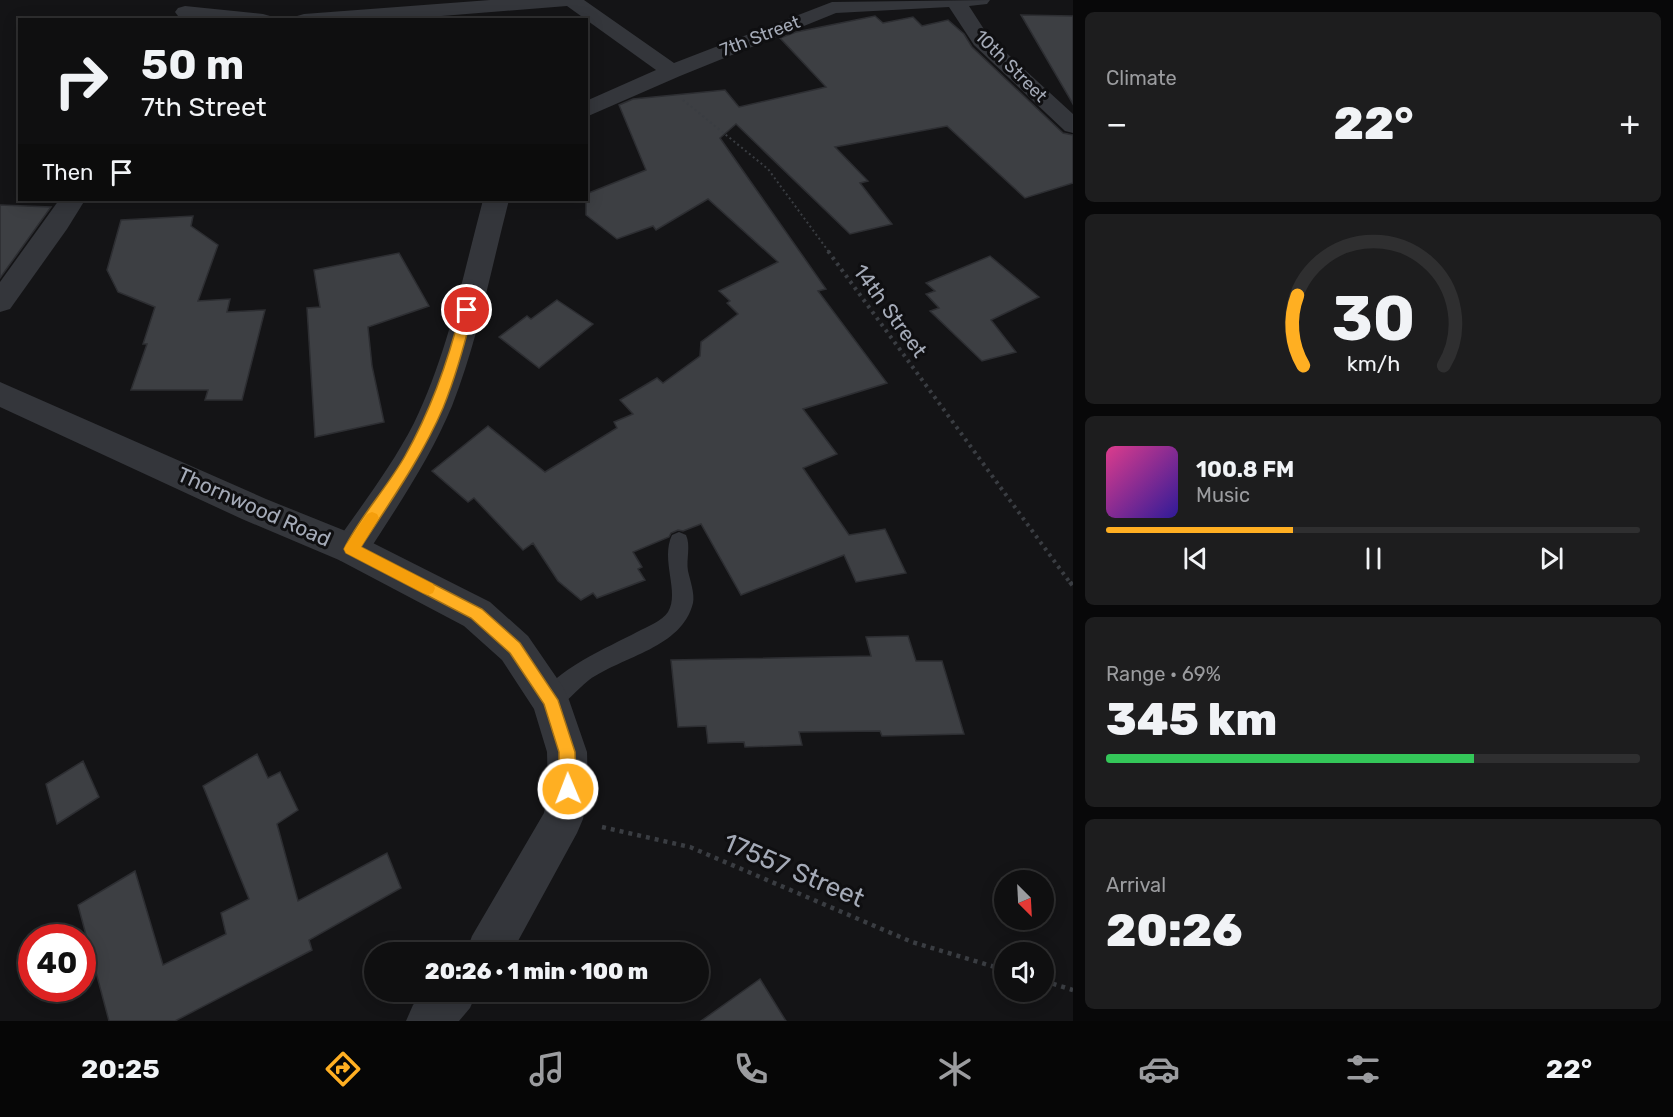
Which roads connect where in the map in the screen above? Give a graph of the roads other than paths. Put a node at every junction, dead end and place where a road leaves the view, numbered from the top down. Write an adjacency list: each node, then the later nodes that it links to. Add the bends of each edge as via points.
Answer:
1 (571, 0): 6 (street); 7 (street)
2 (980, 0): 3 (street, 7th Street)
3 (955, 1): 7 (street, 7th Street, via 832,8); 9 (street, 10th Street, via 981,41)
4 (186, 10): 5 (street)
5 (248, 18)
6 (331, 18)
7 (664, 75): 8 (street, 7th Street)
8 (588, 109)
9 (1073, 126)
10 (71, 201): 12 (street)
11 (496, 201): 15 (street, via 456,354 436,408 409,461)
12 (0, 302)
13 (0, 394): 15 (street, Thornwood Road)
14 (679, 541): 16 (lane, via 677,564 683,601 674,621 582,672)
15 (351, 549): 16 (street, Thornwood Road, via 477,614 515,648)
16 (550, 700): 17 (street, Thornwood Road, via 567,752 568,789 563,819)
17 (494, 942)
18 (445, 1002): 19 (street)
19 (429, 1021)

